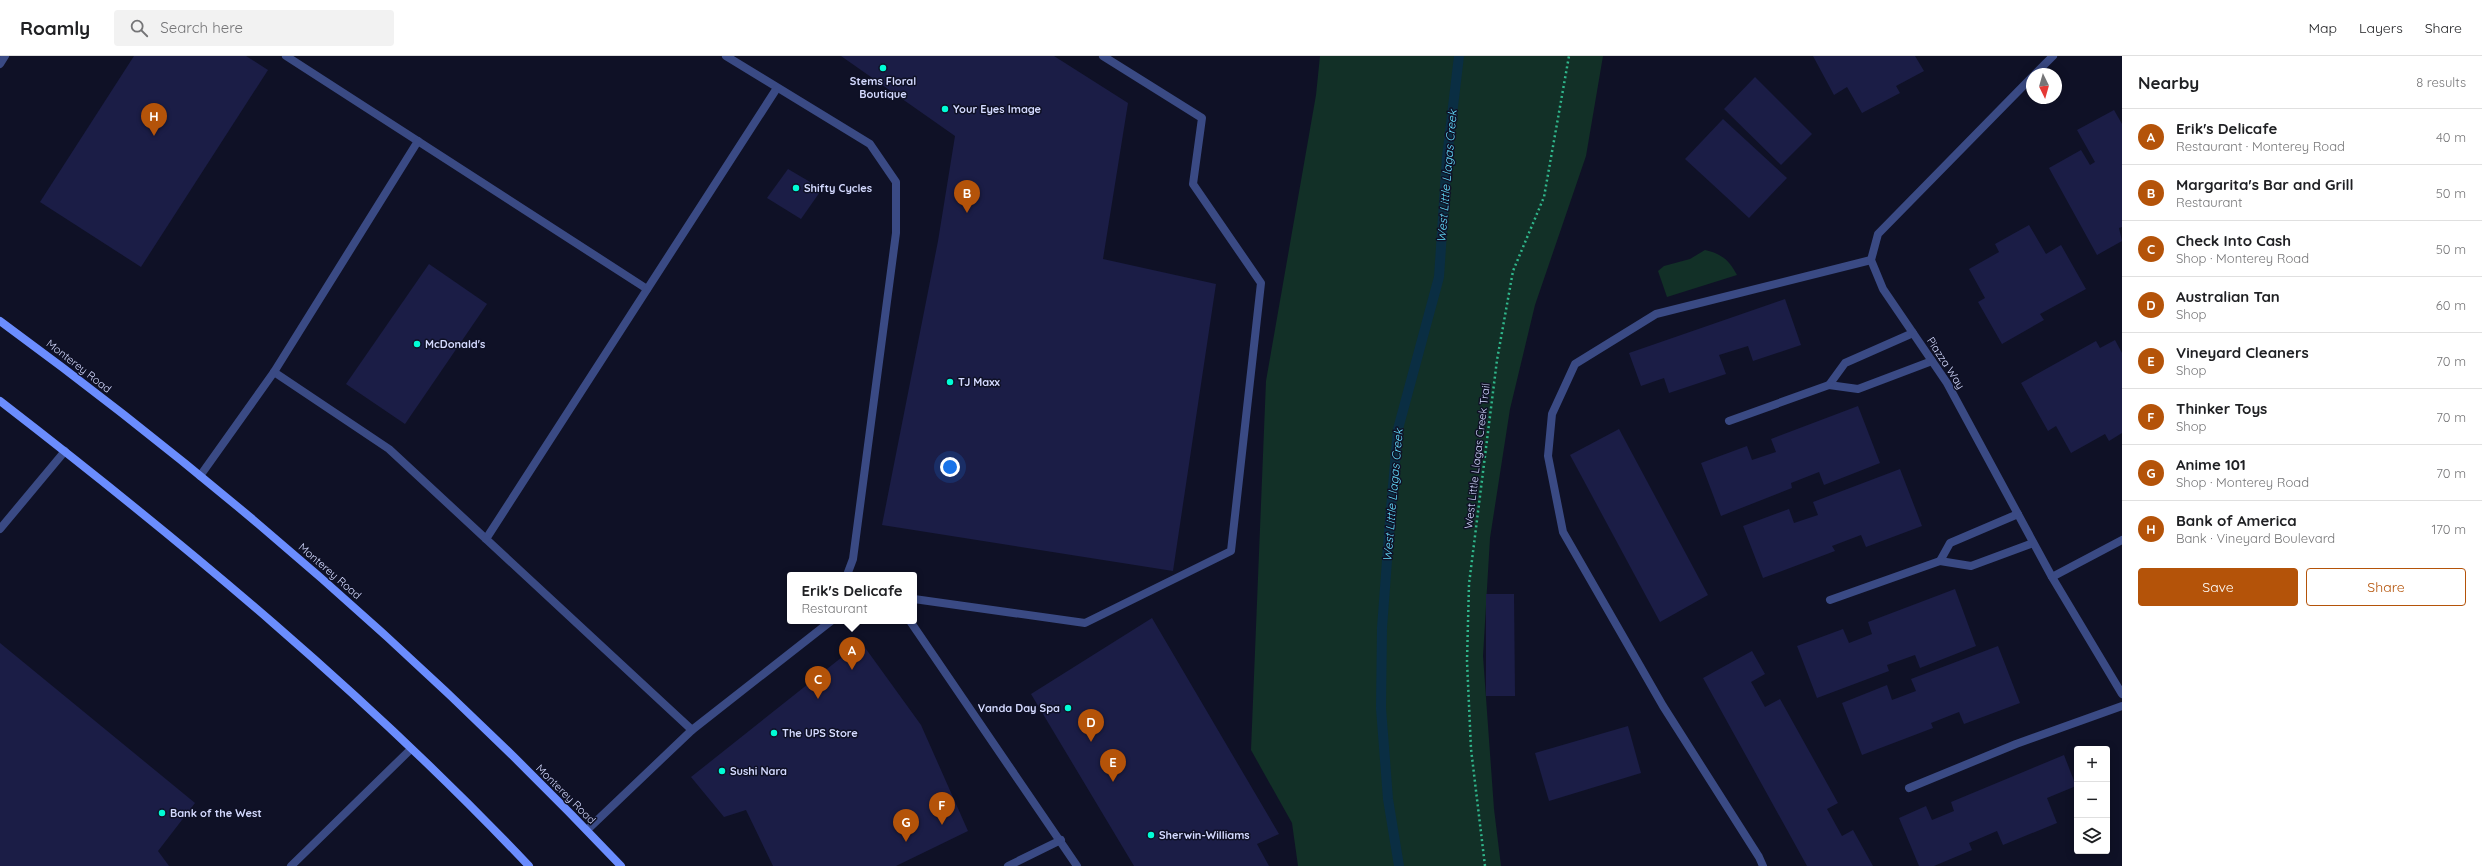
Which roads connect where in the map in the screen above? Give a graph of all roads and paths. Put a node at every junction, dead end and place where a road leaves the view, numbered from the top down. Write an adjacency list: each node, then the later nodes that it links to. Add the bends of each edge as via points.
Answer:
1 (5, 56): 7 (street)
2 (286, 56): 11 (street)
3 (726, 56): 10 (street)
4 (1104, 56): 31 (street, via 1202,118 1193,184 1261,283 1231,551 1085,623)
5 (1569, 56): 47 (path, West Little Llagas Creek Trail, via 1544,197 1525,239 1510,285 1496,368 1469,584 1467,662 1471,749)
6 (2053, 56): 8 (street)
7 (0, 64)
8 (2041, 68)
9 (2026, 83): 12 (street, via 1878,234)
10 (778, 88): 13 (street); 29 (street, via 870,144 896,182 896,233 891,274 853,559)
11 (418, 142): 13 (street); 17 (street)
12 (1871, 260): 15 (street, Piazza Way, via 1883,288); 48 (street, via 1656,314 1576,364 1552,414 1548,456 1563,532 1663,706)
13 (647, 289): 25 (street)
14 (0, 321): 22 (main road, Monterey Road)
15 (1913, 333): 16 (street, Piazza Way); 18 (street, via 1845,363)
16 (1932, 361): 18 (street, via 1858,389); 23 (street, Piazza Way, via 1947,383)
17 (274, 372): 22 (street); 25 (street, via 390,449)
18 (1829, 385): 20 (street)
19 (0, 401): 21 (main road)
20 (1729, 421)
21 (65, 451): 24 (street); 38 (main road, via 231,588)
22 (200, 476): 40 (main road, Monterey Road, via 369,619 456,700)
23 (2018, 514): 27 (street, Piazza Way); 28 (street, via 1950,544)
24 (0, 529)
25 (486, 539): 37 (street)
26 (2122, 540): 30 (street)
27 (2033, 543): 28 (street, via 1971,566); 30 (street, Piazza Way)
28 (1940, 561): 32 (street)
29 (848, 572)
30 (2052, 577): 35 (street, Piazza Way)
31 (917, 599)
32 (1830, 600)
33 (827, 624): 37 (street)
34 (912, 624): 41 (street)
35 (2122, 694)
36 (2122, 706): 39 (street, via 2016,744)
37 (692, 730): 40 (street)
38 (411, 749): 42 (street); 43 (main road)
39 (1909, 788)
40 (587, 830): 44 (main road, Monterey Road)
41 (1060, 840): 45 (street); 46 (street)
42 (291, 866)
43 (529, 866)
44 (621, 866)
45 (1008, 866)
46 (1077, 866)
47 (1485, 866)
48 (1763, 866)

